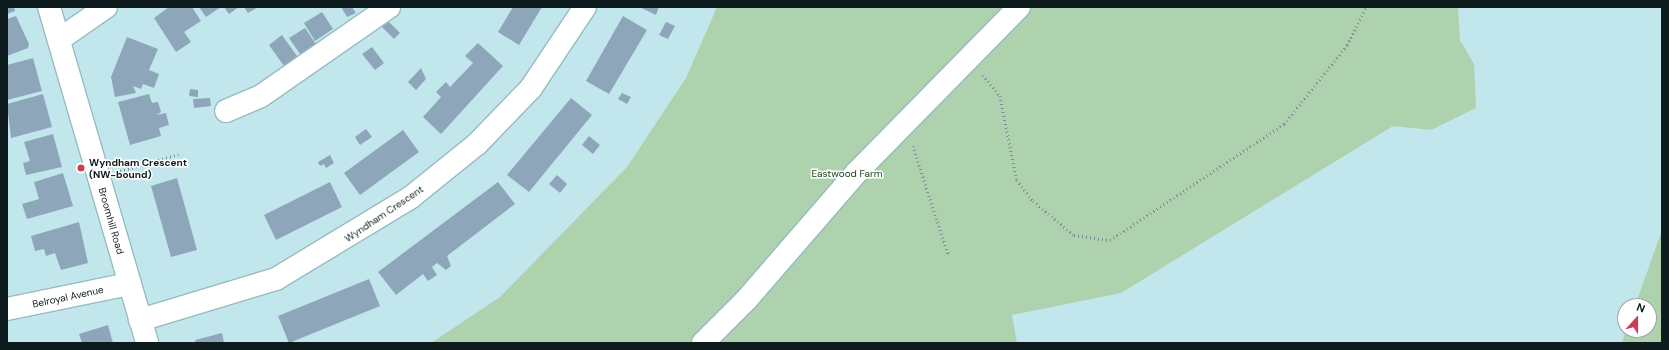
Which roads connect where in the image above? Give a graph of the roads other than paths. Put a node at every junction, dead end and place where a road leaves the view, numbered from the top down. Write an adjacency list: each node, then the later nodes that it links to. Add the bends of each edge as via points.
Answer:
1 (49, 7): 6 (street, Broomhill Road)
2 (106, 7): 6 (street)
3 (389, 7): 7 (street, via 261,96)
4 (586, 7): 10 (street, Wyndham Crescent, via 531,88 477,144 410,198 276,279)
5 (1019, 7): 12 (street, via 904,123 747,299)
6 (60, 39): 8 (street, Broomhill Road)
7 (226, 112)
8 (129, 284): 9 (street, Belroyal Avenue); 10 (street, Broomhill Road)
9 (7, 309)
10 (140, 320): 11 (street, Broomhill Road)
11 (147, 343)
12 (703, 343)

